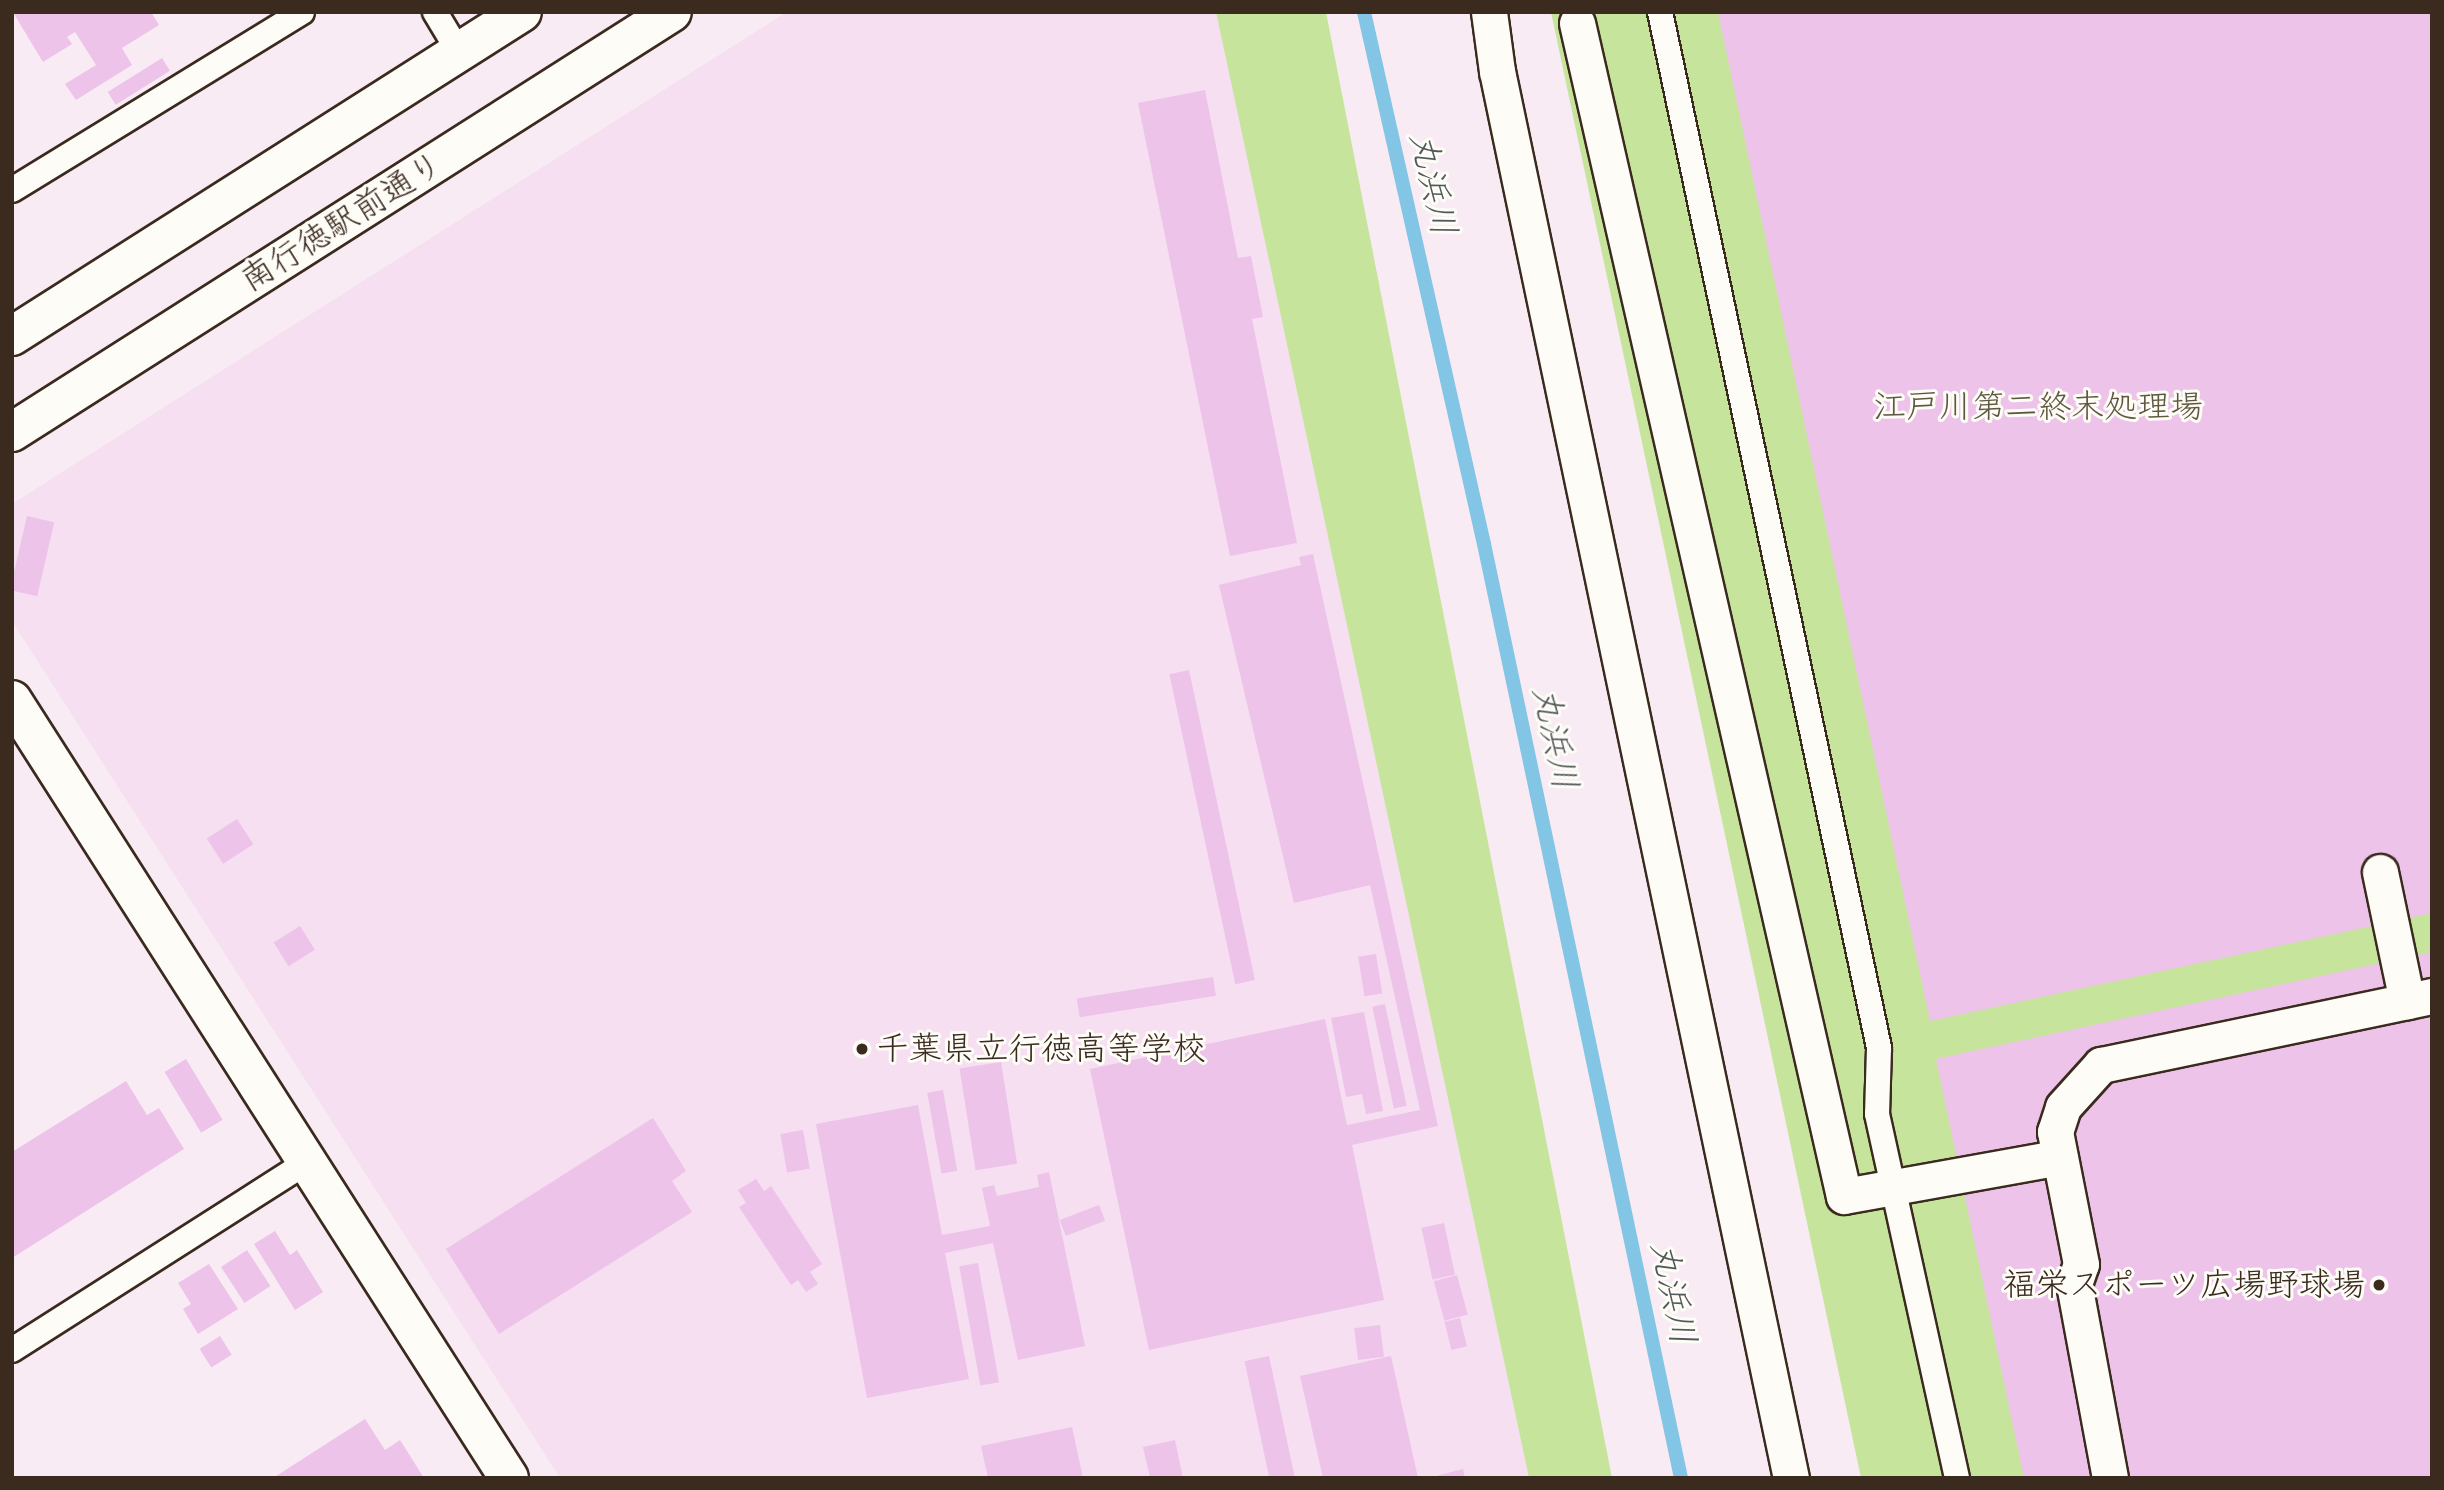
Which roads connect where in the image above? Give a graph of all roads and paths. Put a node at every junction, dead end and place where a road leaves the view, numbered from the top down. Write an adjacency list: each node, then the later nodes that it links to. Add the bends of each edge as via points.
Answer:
1 (302, 12): 9 (lane)
2 (435, 12): 8 (lane)
3 (522, 12): 8 (street)
4 (671, 12): 11 (street, 南行徳駅前通り)
5 (1489, 12): 20 (street, via 1497,71)
6 (1660, 12): 17 (lane, via 1879,1048 1877,1114)
7 (1577, 23): 17 (street, via 1844,1196)
8 (459, 52): 10 (street)
9 (12, 190)
10 (12, 336)
11 (12, 432)
12 (12, 700): 16 (street)
13 (2380, 872): 14 (street)
14 (2419, 998): 15 (street, via 2101,1066 2063,1107 2055,1132)
15 (2060, 1157): 17 (street); 22 (street, via 2081,1264 2074,1284)
16 (307, 1162): 18 (lane); 19 (street)
17 (1893, 1189): 21 (lane)
18 (12, 1350)
19 (509, 1478)
20 (1791, 1478)
21 (1957, 1478)
22 (2110, 1478)

